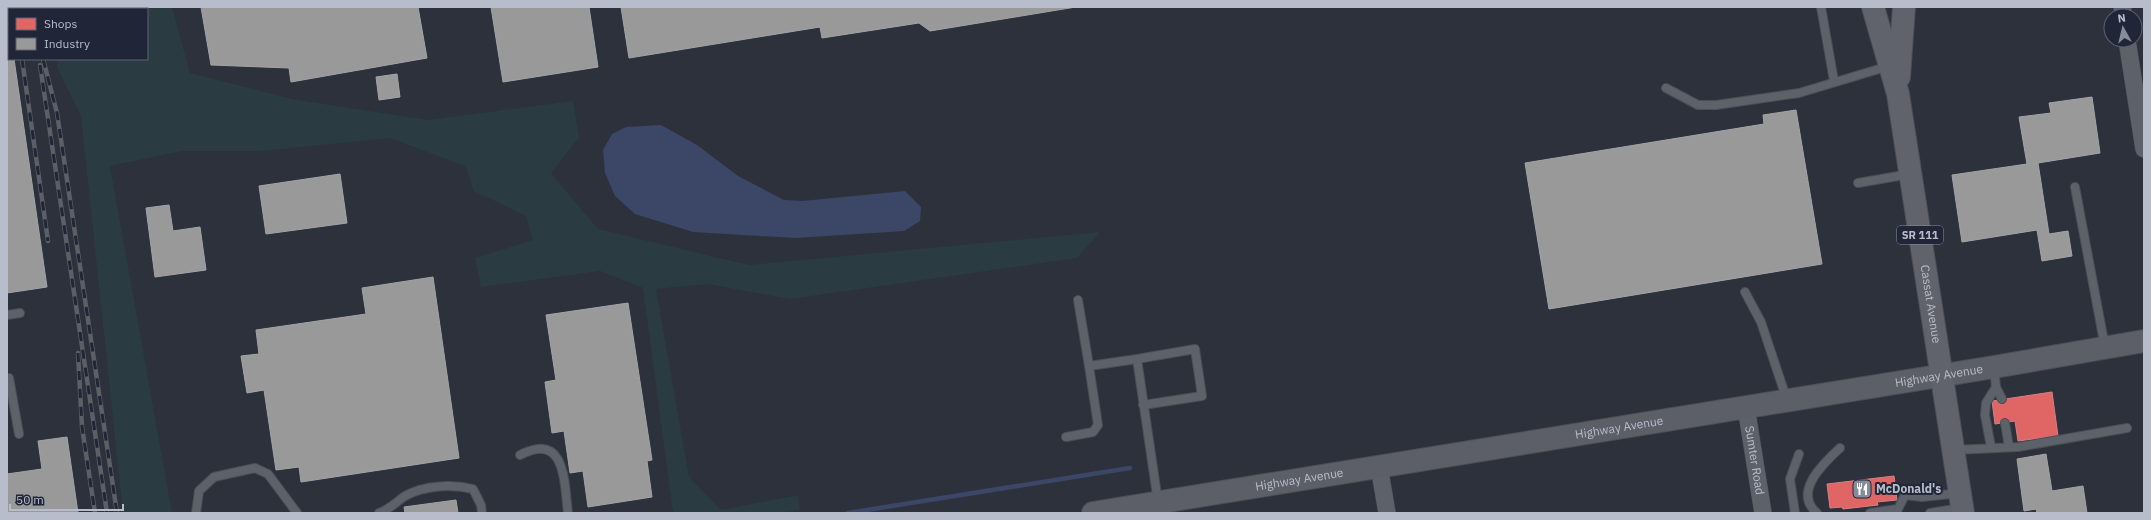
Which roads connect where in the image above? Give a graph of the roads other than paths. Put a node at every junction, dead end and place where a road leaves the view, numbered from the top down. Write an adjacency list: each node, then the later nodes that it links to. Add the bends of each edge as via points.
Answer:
1 (1821, 7): 6 (lane)
2 (1873, 7): 5 (main road, Cassat Avenue / SR 111)
3 (1904, 7): 8 (main road, Cassat Avenue / SR 111)
4 (2128, 48): 9 (street)
5 (1890, 66): 6 (lane); 8 (main road, Cassat Avenue / SR 111)
6 (1834, 82): 7 (lane, via 1799,93 1698,106)
7 (1666, 88)
8 (1898, 94): 10 (main road, Cassat Avenue / SR 111)
9 (2144, 149)
10 (1910, 174): 11 (lane); 21 (main road, Cassat Avenue / SR 111)
11 (1858, 183)
12 (2075, 187): 18 (lane)
13 (1745, 292): 25 (lane, via 1761,322)
14 (1078, 300): 20 (lane)
15 (20, 313): 16 (lane)
16 (7, 315)
17 (2144, 341): 18 (street, Highway Avenue)
18 (2105, 348): 22 (street, Highway Avenue)
19 (1136, 359): 20 (lane); 26 (lane); 26 (lane, via 1195,349 1202,396)
20 (1089, 366): 31 (lane, via 1098,425 1093,432)
21 (1941, 376): 22 (street, Highway Avenue); 25 (street, Highway Avenue); 35 (main road, Cassat Avenue / SR 111)
22 (1995, 377): 24 (lane); 32 (lane, via 1986,404)
23 (7, 379): 30 (lane, via 9,378)
24 (2002, 399)
25 (1787, 400): 27 (street, Highway Avenue)
26 (1144, 405): 39 (lane)
27 (1746, 407): 38 (street, Highway Avenue); 49 (street, Sumter Road)
28 (2005, 423): 33 (lane)
29 (2127, 428): 33 (lane)
30 (18, 434)
31 (1066, 437)
32 (1991, 447): 33 (lane); 35 (lane)
33 (2009, 447)
34 (1840, 448): 51 (lane, via 1824,463 1809,486 1808,501)
35 (1953, 450): 40 (main road, Cassat Avenue / SR 111)
36 (1799, 454): 50 (lane, via 1790,479)
37 (520, 455): 46 (lane, via 533,448 545,448 556,456 561,465)
38 (1379, 466): 39 (street, Highway Avenue); 48 (street)
39 (1158, 503): 47 (street, Highway Avenue)
40 (1962, 505): 41 (lane, via 1905,495); 53 (lane)
41 (1896, 511): 52 (lane)
42 (196, 513): 43 (lane, via 199,490 214,476 255,468 268,474)
43 (297, 513)
44 (379, 513): 45 (lane, via 388,510 406,496 428,489 456,485 473,489)
45 (482, 513)
46 (568, 513)
47 (1093, 513)
48 (1387, 513)
49 (1763, 513)
50 (1795, 513)
51 (1817, 513)
52 (1870, 513)
53 (1930, 513)

